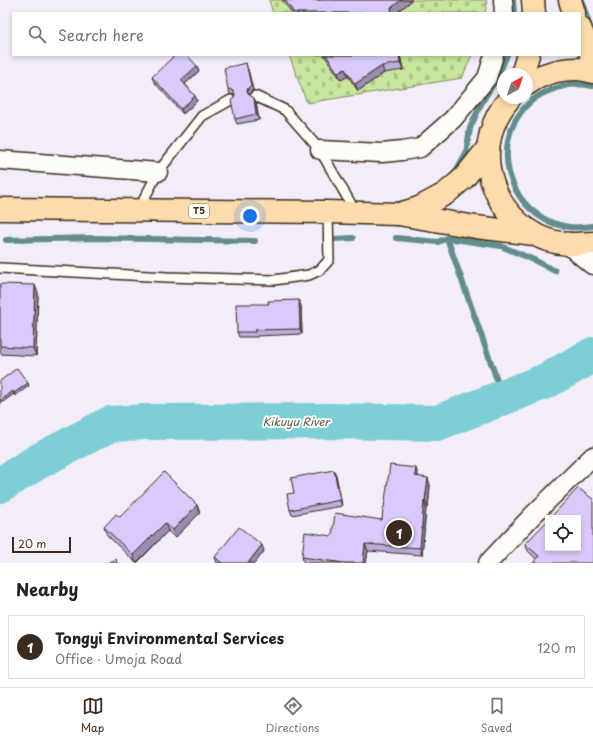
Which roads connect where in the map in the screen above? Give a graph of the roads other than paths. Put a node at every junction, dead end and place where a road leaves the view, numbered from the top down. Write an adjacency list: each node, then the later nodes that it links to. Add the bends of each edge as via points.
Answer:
1 (502, 0): 4 (street)
2 (533, 0): 5 (highway)
3 (570, 0): 6 (highway)
4 (504, 12)
5 (534, 12)
6 (574, 12)
7 (581, 30): 10 (highway)
8 (494, 56): 18 (street, via 487,78 453,119 420,148 382,153)
9 (528, 56): 11 (highway)
10 (593, 59)
11 (524, 68)
12 (593, 72): 13 (highway, via 578,69 556,71)
13 (533, 80)
14 (255, 96): 18 (lane, via 285,110)
15 (231, 100): 20 (lane, via 202,116)
16 (505, 104): 17 (highway, T5, via 490,133)
17 (488, 148): 25 (highway, T5, via 464,178 445,194 419,208); 26 (highway, T5, via 489,174 498,198 514,219)
18 (320, 150): 24 (lane)
19 (0, 160): 20 (street)
20 (158, 172): 22 (lane)
21 (0, 209): 22 (highway, T5)
22 (139, 210): 23 (highway, T5)
23 (328, 212): 24 (highway, T5); 30 (lane, via 328,260 320,270 309,275 274,280)
24 (355, 212): 25 (highway, T5)
25 (398, 214): 26 (highway, T5)
26 (534, 234): 28 (highway, T5)
27 (593, 243): 28 (highway, T5)
28 (570, 244): 29 (main road)
29 (593, 263)
30 (0, 268)
31 (593, 456): 32 (street)
32 (488, 563)

